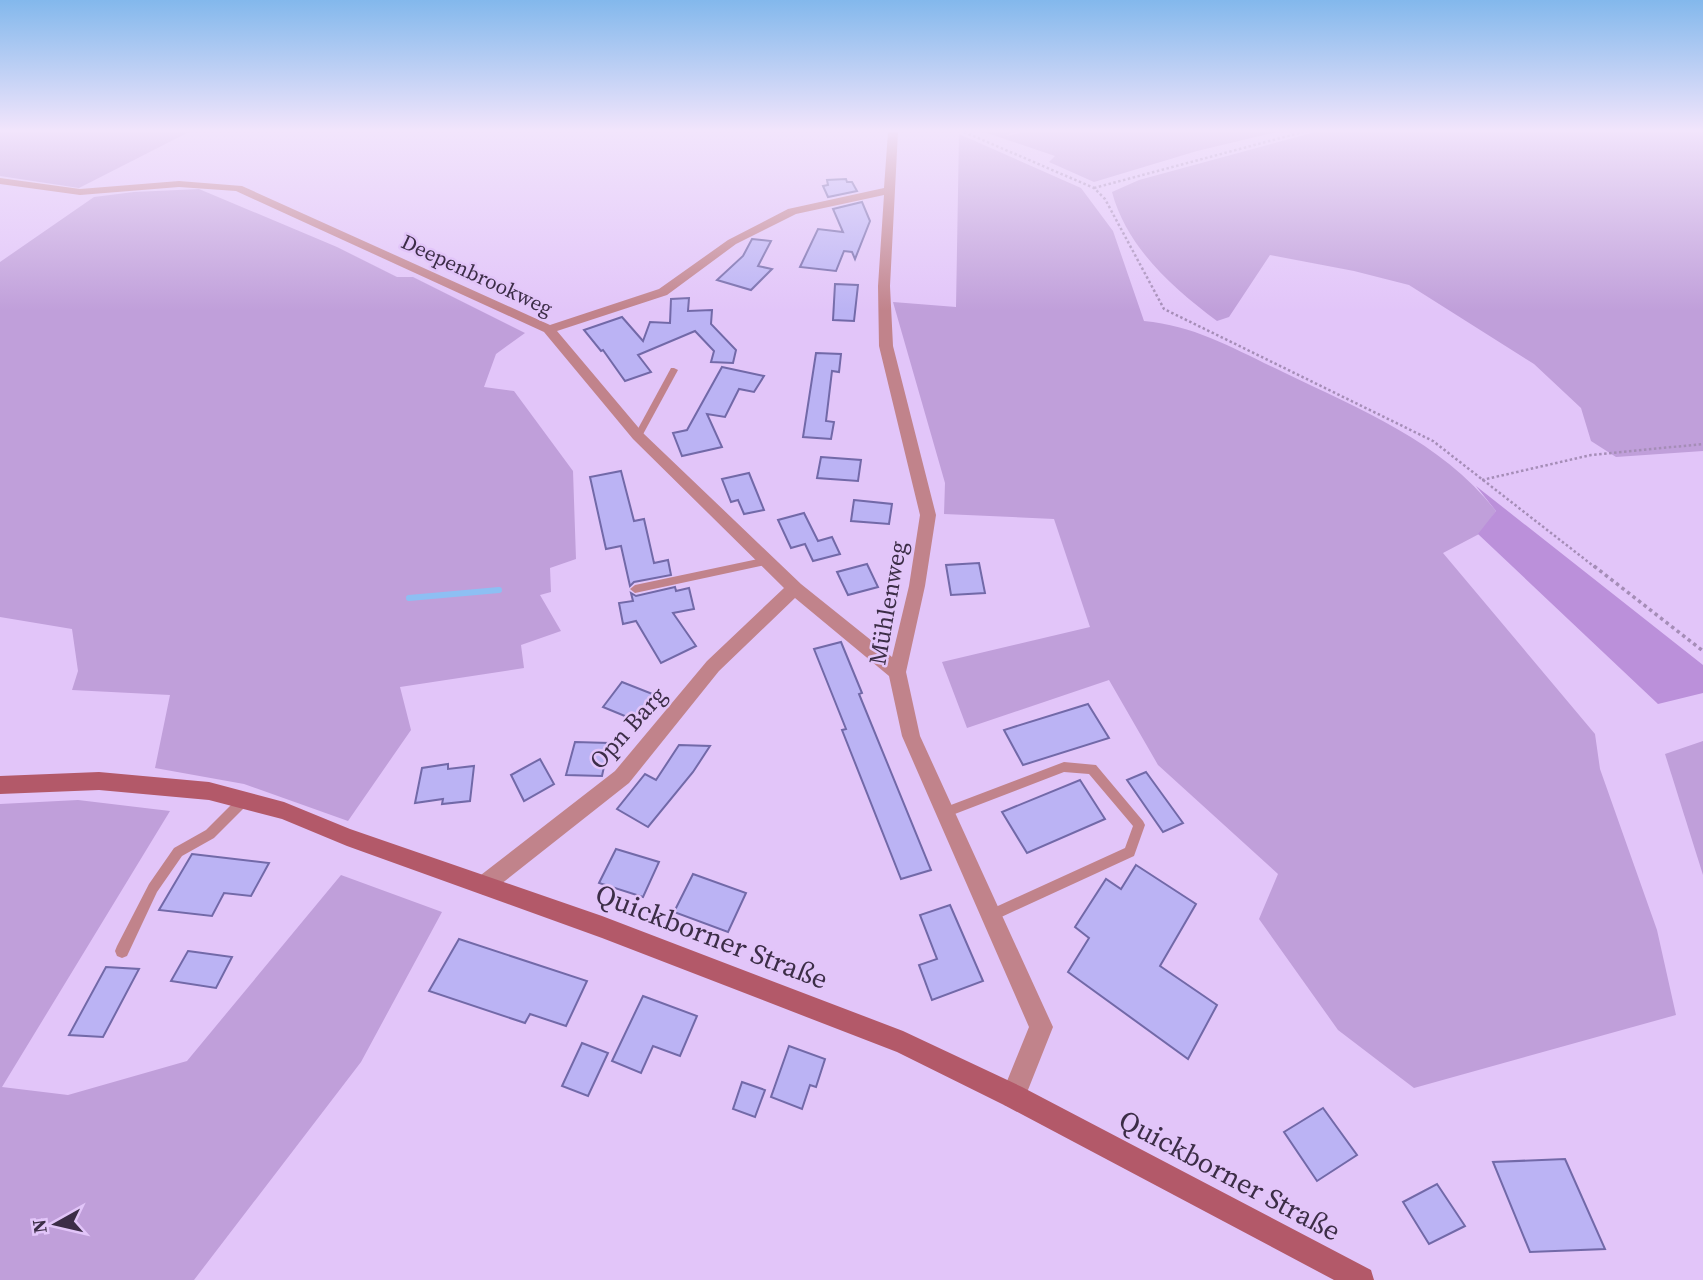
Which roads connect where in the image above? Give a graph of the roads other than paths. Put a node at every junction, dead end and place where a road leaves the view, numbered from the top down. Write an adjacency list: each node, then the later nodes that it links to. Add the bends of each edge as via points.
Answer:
1 (246, 192): 4 (street, Deepenbrookweg)
2 (883, 192): 4 (street, via 792,211 732,242 663,292)
3 (891, 192): 10 (street, Mühlenweg, via 884,286 886,346 928,515)
4 (549, 329): 6 (street, Deepenbrookweg)
5 (674, 370): 6 (lane)
6 (638, 436): 7 (street, Deepenbrookweg)
7 (767, 561): 8 (street, Deepenbrookweg); 9 (lane)
8 (795, 588): 10 (street, Deepenbrookweg); 14 (street, Opn Barg, via 713,666 622,777)
9 (635, 589)
10 (897, 672): 13 (street, Mühlenweg, via 911,736)
11 (0, 785): 12 (main road, Quickborner Straße, via 99,781 209,791)
12 (244, 800): 14 (main road, Quickborner Straße); 16 (lane, via 210,834 178,852 153,888)
13 (947, 812): 15 (street, Mühlenweg); 15 (lane, via 1064,767 1092,769 1139,825 1130,852)
14 (484, 885): 17 (main road, Quickborner Straße, via 902,1043)
15 (992, 915): 17 (street, Mühlenweg, via 1041,1027)
16 (122, 951)
17 (1013, 1096): 18 (main road, Quickborner Straße)
18 (1361, 1280)

